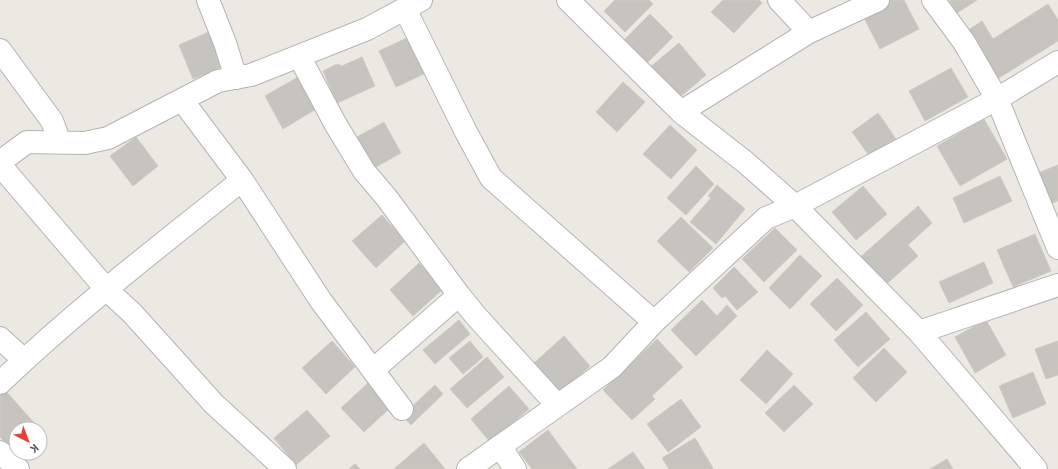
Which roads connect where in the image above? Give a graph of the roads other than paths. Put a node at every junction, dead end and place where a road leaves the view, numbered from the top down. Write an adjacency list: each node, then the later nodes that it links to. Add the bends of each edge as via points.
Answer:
1 (208, 0): 11 (street)
2 (568, 0): 14 (street)
3 (779, 0): 7 (street)
4 (878, 0): 7 (street)
5 (933, 0): 12 (street, via 964,42)
6 (413, 4): 9 (street, via 366,29); 23 (street, via 466,132 492,178)
7 (809, 32): 14 (street)
8 (0, 50): 15 (street, via 52,121)
9 (299, 56): 11 (street, via 251,75); 22 (street, via 364,171)
10 (1058, 62): 12 (street)
11 (236, 78): 13 (street, via 218,81)
12 (997, 99): 18 (street); 19 (street)
13 (182, 100): 15 (street, via 108,138 85,143); 17 (street)
14 (681, 112): 18 (street, via 745,162)
15 (60, 142): 16 (street, via 27,142)
16 (0, 164): 21 (street)
17 (242, 180): 21 (street); 27 (street, via 321,301)
18 (795, 206): 23 (street, via 766,218); 24 (street)
19 (1058, 248)
20 (1058, 285): 24 (street)
21 (107, 290): 26 (street); 34 (street, via 132,313 214,404)
22 (459, 295): 27 (street); 29 (street)
23 (654, 322): 29 (street, via 612,367)
24 (919, 332): 37 (street)
25 (0, 338): 26 (street)
26 (24, 360): 28 (street)
27 (373, 370): 30 (street)
28 (0, 383)
29 (557, 405): 31 (street)
30 (402, 409)
31 (500, 446): 35 (street); 36 (street)
32 (0, 452): 33 (street)
33 (18, 469)
34 (285, 469)
35 (468, 469)
36 (514, 469)
37 (1036, 469)

